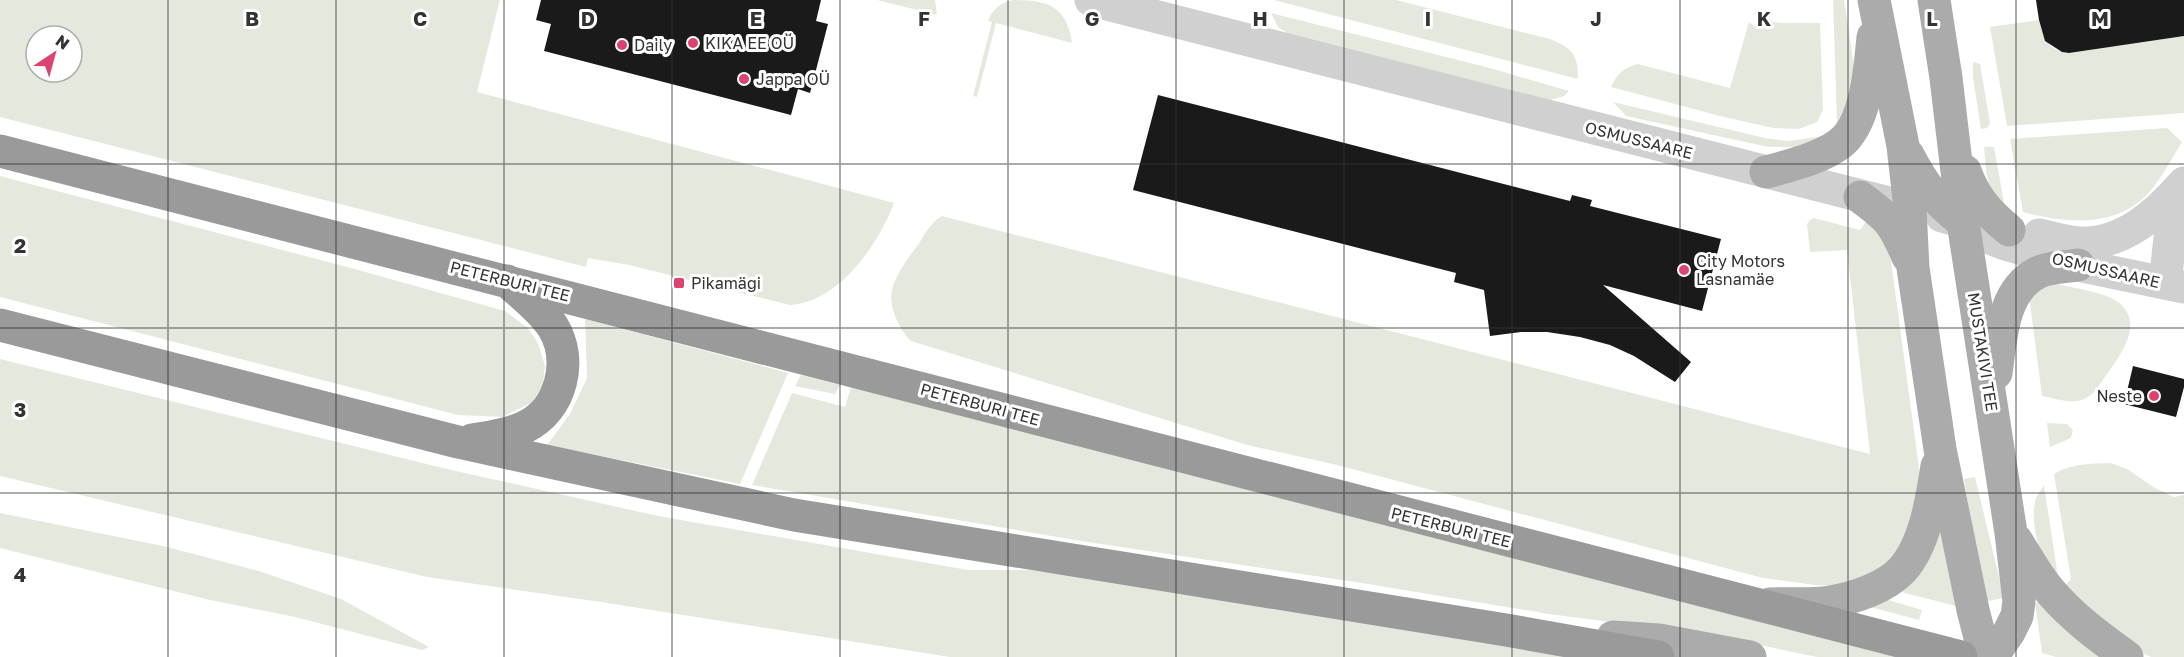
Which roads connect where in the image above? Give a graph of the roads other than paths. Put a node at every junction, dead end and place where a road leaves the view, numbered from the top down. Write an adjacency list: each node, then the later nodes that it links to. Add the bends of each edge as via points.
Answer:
1 (1091, 0): 7 (street, OSMUSSAARE)
2 (1934, 0): 4 (main road, MUSTAKIVI TEE)
3 (1875, 6): 5 (main road); 7 (main road, via 1870,67 1860,118 1845,139 1819,155)
4 (1953, 139): 11 (main road, MUSTAKIVI TEE); 12 (main road, via 1971,189 1982,206)
5 (1903, 146): 10 (main road); 11 (main road, via 1922,182)
6 (0, 151): 15 (highway, PETERBURI TEE)
7 (1766, 172): 9 (street, OSMUSSAARE)
8 (2180, 188): 12 (street, via 2141,225 2100,242 2080,243); 16 (street)
9 (1860, 197): 10 (street, OSMUSSAARE); 14 (main road, via 1886,216)
10 (1910, 208): 11 (street, OSMUSSAARE); 14 (main road)
11 (1953, 225): 12 (street); 13 (street, OSMUSSAARE); 14 (main road, via 1934,232 1924,242); 18 (main road, MUSTAKIVI TEE, via 1971,279)
12 (2010, 230)
13 (2078, 265): 16 (street, OSMUSSAARE); 18 (main road, via 2038,272 2024,282 2012,299)
14 (1913, 268): 20 (main road)
15 (506, 280): 19 (highway, via 552,326 563,350 563,374 542,415 528,426 507,434); 22 (highway, PETERBURI TEE)
16 (2174, 285)
17 (0, 325): 19 (highway)
18 (1991, 404): 21 (main road, MUSTAKIVI TEE)
19 (458, 442): 23 (highway, via 794,516)
20 (1940, 449): 22 (main road, via 1933,497 1920,540 1902,570 1880,586 1831,602); 27 (main road)
21 (2011, 533): 28 (main road, via 2019,601 2017,616); 29 (main road, MUSTAKIVI TEE, via 2066,608 2092,633)
22 (1755, 605): 26 (highway, PETERBURI TEE)
23 (1506, 630): 24 (highway); 25 (main road, via 1659,640)
24 (1658, 657)
25 (1750, 657)
26 (1961, 657)
27 (1985, 657)
28 (1992, 657)
29 (2127, 657)

